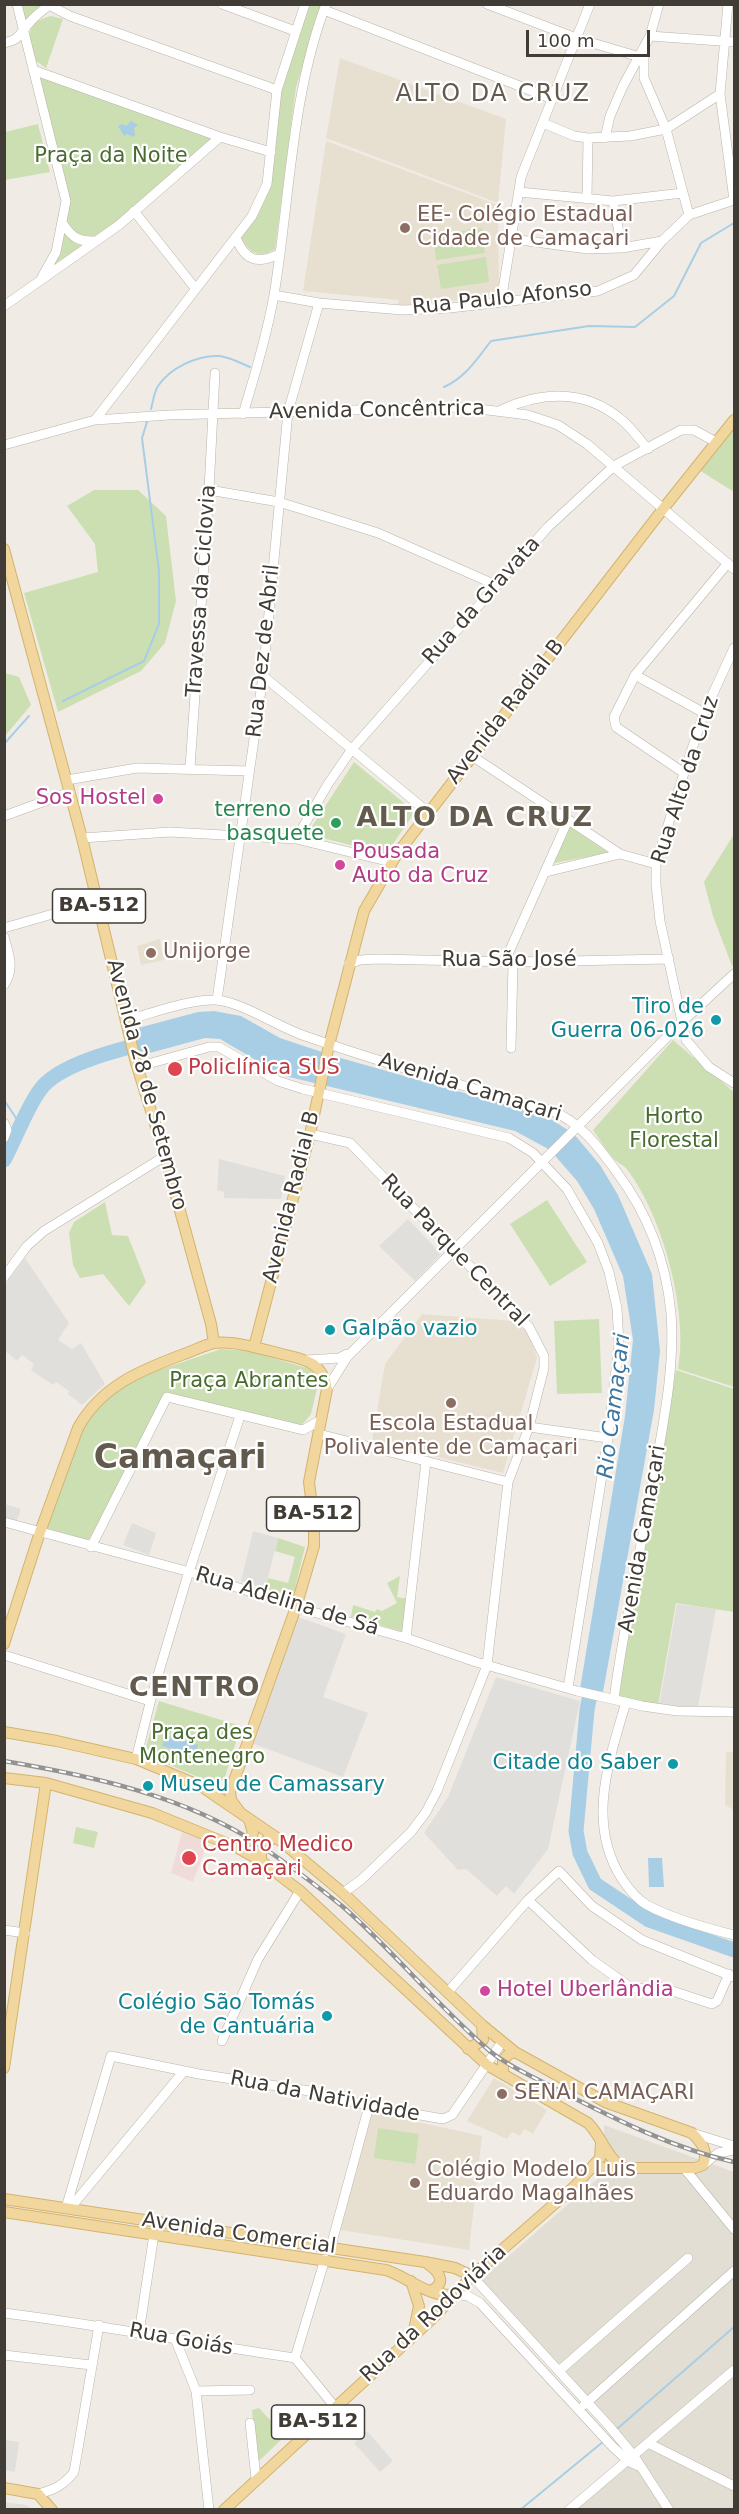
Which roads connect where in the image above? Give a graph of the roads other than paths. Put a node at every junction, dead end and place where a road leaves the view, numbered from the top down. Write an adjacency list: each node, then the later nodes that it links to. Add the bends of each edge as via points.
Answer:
1 (16, 4): 11 (street)
2 (222, 4): 10 (street)
3 (305, 4): 10 (street)
4 (487, 4): 13 (street)
5 (590, 4): 13 (street)
6 (659, 4): 12 (street)
7 (728, 4): 14 (street)
8 (48, 5): 11 (street); 19 (street)
9 (325, 7): 21 (street); 41 (street, via 302,87)
10 (295, 31): 19 (street)
11 (24, 33): 16 (street); 18 (street)
12 (650, 36): 14 (street); 17 (street)
13 (576, 38): 17 (street); 21 (street)
14 (723, 41): 15 (street); 20 (street)
15 (735, 42)
16 (4, 43)
17 (642, 54): 23 (street, via 644,78); 26 (street, via 622,86)
18 (33, 70): 24 (street); 35 (street, via 66,201)
19 (277, 90): 27 (street)
20 (720, 94): 23 (street); 31 (street)
21 (553, 99): 22 (street)
22 (543, 123): 25 (street); 28 (street, via 521,177)
23 (666, 129): 26 (street); 29 (street)
24 (220, 137): 27 (street); 33 (street)
25 (588, 138): 26 (street); 30 (street)
26 (605, 138)
27 (271, 152): 36 (street, via 267,184 252,216)
28 (519, 192): 30 (street); 37 (street)
29 (683, 193): 32 (street); 34 (street)
30 (587, 199): 32 (street)
31 (734, 200): 34 (street, Rua Paulo Afonso)
32 (613, 201): 40 (street)
33 (135, 211): 38 (street); 45 (street)
34 (689, 215): 39 (street, Rua Paulo Afonso)
35 (63, 224): 38 (street, via 76,239); 44 (street, via 56,252)
36 (236, 237): 42 (street, via 249,257); 45 (street)
37 (512, 239): 40 (street, via 588,249); 47 (street)
38 (96, 241): 44 (street)
39 (662, 241): 40 (street); 47 (street, Rua Paulo Afonso, via 642,268 622,282 598,291)
40 (622, 248)
41 (279, 254): 42 (street); 43 (street)
42 (267, 260): 43 (street)
43 (277, 268): 46 (street)
44 (40, 279): 49 (street)
45 (195, 288): 55 (street)
46 (274, 295): 48 (street, Rua Paulo Afonso); 54 (street)
47 (501, 302): 48 (street, Rua Paulo Afonso, via 402,310)
48 (319, 303): 52 (street, Rua Dez de Abril)
49 (4, 306)
50 (215, 373): 53 (street, Travessa da Ciclovia)
51 (500, 410): 52 (street, Avenida Concêntrica, via 463,407); 59 (street, via 543,396 592,401 624,422); 60 (street, Avenida Concêntrica, via 558,425)
52 (288, 412): 54 (street, Avenida Concêntrica); 62 (street, Rua Dez de Abril)
53 (213, 414): 54 (street, Avenida Concêntrica); 55 (street, Avenida Concêntrica); 61 (street, Travessa da Ciclovia)
54 (243, 414)
55 (95, 420): 58 (street, Avenida Concêntrica)
56 (735, 420): 57 (main road, Avenida Radial B)
57 (716, 442): 59 (street, Rua da Gravata, via 688,429); 63 (main road, Avenida Radial B)
58 (4, 446)
59 (648, 449): 60 (street, Rua da Gravata)
60 (614, 466): 63 (street, Avenida Concêntrica); 66 (street, Rua da Gravata, via 548,527)
61 (209, 490): 62 (street); 73 (street, Travessa da Ciclovia)
62 (279, 502): 66 (street, via 378,533); 69 (street, Rua Dez de Abril)
63 (663, 509): 65 (street, Avenida Concêntrica); 72 (main road, Avenida Radial B)
64 (4, 549): 76 (main road, Avenida 28 de Setembro / BA-512)
65 (731, 566): 68 (street)
66 (496, 585): 71 (street, Rua da Gravata)
67 (735, 648): 70 (street, Rua Alto da Cruz)
68 (635, 675): 70 (street); 75 (street, via 614,723 616,727)
69 (263, 676): 71 (street); 74 (street, Rua Dez de Abril)
70 (704, 713): 75 (street, Rua Alto da Cruz)
71 (352, 749): 78 (street); 83 (street, Rua da Gravata)
72 (472, 756): 78 (main road, Avenida Radial B); 80 (street)
73 (190, 768): 74 (street); 76 (street, via 137,768)
74 (249, 771): 81 (street, Rua Dez de Abril)
75 (684, 772): 86 (street, Rua Alto da Cruz)
76 (67, 780): 77 (main road, Avenida 28 de Setembro / BA-512)
77 (70, 792): 79 (street); 82 (main road, Avenida 28 de Setembro / BA-512)
78 (429, 813): 85 (main road, Avenida Radial B)
79 (4, 816)
80 (568, 820): 84 (street); 87 (street)
81 (241, 835): 82 (street, via 170,832); 83 (street); 96 (street, Rua Dez de Abril)
82 (82, 838): 88 (main road, Avenida 28 de Setembro / BA-512)
83 (296, 839): 85 (street)
84 (620, 854): 86 (street); 87 (street)
85 (392, 862): 93 (main road, Avenida Radial B, via 364,911)
86 (656, 864): 91 (street, Rua Alto da Cruz, via 660,921)
87 (546, 872): 92 (street)
88 (98, 902): 89 (street); 98 (main road, Avenida 28 de Setembro / BA-512)
89 (4, 928)
90 (4, 937): 95 (street, via 11,972)
91 (669, 959): 92 (street, Rua São José); 97 (street, Rua Alto da Cruz)
92 (509, 962): 93 (street, Rua São José, via 377,959); 100 (street)
93 (349, 964): 99 (main road, Avenida Radial B)
94 (735, 974): 97 (street)
95 (4, 985)
96 (217, 1000): 98 (street, Avenida Camaçari); 99 (street, Avenida Camaçari)
97 (681, 1022): 102 (street, Rua Alto da Cruz, via 693,1051); 105 (street)
98 (127, 1025): 101 (main road, Avenida 28 de Setembro / BA-512)
99 (328, 1047): 103 (main road, Avenida Radial B); 105 (street, Avenida Camaçari, via 550,1110 568,1117)
100 (511, 1048)
101 (136, 1063): 103 (street, Avenida Camaçari, via 219,1047 278,1081); 108 (main road, Avenida 28 de Setembro / BA-512)
102 (735, 1083)
103 (319, 1089): 106 (main road, Avenida Radial B); 109 (street, Avenida Camaçari, via 509,1138)
104 (5, 1124): 107 (street)
105 (577, 1129): 109 (street); 134 (street, Avenida Camaçari, via 630,1189 650,1228 665,1276 671,1313 672,1349 662,1436)
106 (310, 1134): 110 (street, Rua Parque Central, via 350,1143); 113 (main road, Avenida Radial B)
107 (4, 1138)
108 (165, 1156): 111 (street, via 45,1231 27,1246); 112 (main road, Avenida 28 de Setembro / BA-512)
109 (546, 1159): 110 (street); 121 (street, Avenida Camaçari, via 585,1217 609,1272 619,1344)
110 (455, 1249): 114 (street); 119 (street, Rua Parque Central, via 529,1327 543,1356 544,1368)
111 (4, 1276)
112 (214, 1343): 113 (main road); 125 (main road, via 119,1382 86,1413)
113 (254, 1347): 115 (main road)
114 (355, 1350): 115 (street, via 339,1358); 116 (street)
115 (307, 1360): 116 (main road, via 318,1366)
116 (327, 1389): 118 (main road, BA-512)
117 (240, 1416): 118 (street, via 303,1430); 126 (street, via 166,1397); 127 (street)
118 (321, 1420): 120 (main road, BA-512)
119 (530, 1427): 121 (street); 123 (street, Rua Parque Central)
120 (319, 1434): 122 (street); 128 (main road, BA-512, via 309,1482 314,1546)
121 (608, 1438): 133 (street, Avenida Camaçari)
122 (426, 1461): 123 (street); 129 (street)
123 (508, 1482): 132 (street, Rua Parque Central)
124 (4, 1522): 125 (street, Rua Adelina de Sá)
125 (40, 1532): 126 (street, Rua Adelina de Sá); 130 (main road)
126 (91, 1547): 127 (street, Rua Adelina de Sá)
127 (190, 1572): 128 (street, Rua Adelina de Sá); 135 (street)
128 (296, 1607): 129 (street, Rua Adelina de Sá); 142 (main road, BA-512, via 230,1792 231,1800)
129 (406, 1638): 132 (street, Rua Adelina de Sá)
130 (4, 1644)
131 (4, 1655): 135 (street)
132 (487, 1665): 133 (street, Rua Adelina de Sá); 147 (street, Rua Parque Central, via 426,1812 411,1833)
133 (573, 1690): 134 (street, Rua Adelina de Sá)
134 (609, 1698): 136 (street, Rua Adelina de Sá)
135 (150, 1701): 139 (street)
136 (626, 1702): 137 (street, Rua Adelina de Sá, via 677,1711); 151 (street, via 604,1796 604,1841 612,1862 645,1904)
137 (735, 1712)
138 (4, 1732): 139 (main road)
139 (136, 1759): 142 (main road, via 201,1786)
140 (4, 1778): 141 (main road)
141 (46, 1783): 144 (main road, via 152,1813); 150 (main road)
142 (245, 1815): 143 (main road); 144 (main road, via 253,1833)
143 (277, 1838): 145 (main road, via 261,1846); 147 (main road)
144 (238, 1848): 145 (main road)
145 (261, 1861): 146 (main road)
146 (300, 1891): 155 (street, via 258,1959); 157 (main road)
147 (344, 1893): 153 (main road)
148 (528, 1900): 152 (street, via 557,1871 561,1872 592,1906 642,1940); 152 (street, via 592,1960 630,1987 657,1986 712,2004); 153 (street)
149 (4, 1930): 150 (street)
150 (25, 1933): 160 (main road)
151 (735, 1935)
152 (732, 1976)
153 (448, 1992): 154 (main road)
154 (482, 2025): 156 (main road); 157 (main road, via 483,2040)
155 (222, 2041)
156 (502, 2042): 158 (main road); 159 (street, Rua da Natividade)
157 (468, 2049): 159 (main road)
158 (516, 2052): 162 (main road, via 503,2060); 164 (main road, via 605,2102)
159 (487, 2065): 162 (main road); 163 (street, Rua da Natividade, via 448,2118)
160 (4, 2068)
161 (184, 2071): 163 (street, Rua da Natividade, via 316,2092); 169 (street, Rua da Natividade, via 111,2056); 171 (street)
162 (503, 2074): 165 (main road, via 588,2123)
163 (369, 2106): 178 (street)
164 (692, 2133): 166 (street); 168 (main road, via 706,2155)
165 (601, 2143): 167 (main road); 170 (main road, Rua da Rodoviária, via 600,2158)
166 (735, 2148): 168 (street)
167 (621, 2167): 168 (main road); 170 (main road)
168 (694, 2167): 176 (street, via 695,2181)
169 (79, 2168): 171 (street, via 84,2177); 173 (street)
170 (593, 2168): 179 (main road, Rua da Rodoviária / BA-512)
171 (93, 2178): 173 (street)
172 (4, 2199): 173 (main road, Avenida Comercial)
173 (71, 2209): 175 (main road); 178 (main road, Avenida Comercial)
174 (4, 2212): 175 (main road, Avenida Comercial)
175 (75, 2222): 177 (main road, Avenida Comercial)
176 (735, 2229)
177 (154, 2235): 181 (main road, Avenida Comercial); 191 (street)
178 (331, 2246): 182 (main road, Avenida Comercial)
179 (492, 2258): 183 (main road); 185 (main road, Rua da Rodoviária / BA-512)
180 (688, 2258): 198 (street)
181 (325, 2259): 186 (main road, Avenida Comercial, via 386,2270); 195 (street)
182 (425, 2262): 183 (main road, Avenida Comercial); 187 (main road, via 441,2278 436,2289)
183 (455, 2268): 185 (main road, Avenida Comercial)
184 (735, 2271): 201 (street)
185 (472, 2276): 188 (main road, Rua da Rodoviária / BA-512); 198 (street)
186 (411, 2281): 187 (main road, Avenida Comercial); 192 (main road, via 419,2306)
187 (430, 2291): 188 (main road, Avenida Comercial)
188 (454, 2294): 192 (main road, Rua da Rodoviária / BA-512); 203 (street, via 480,2303)
189 (4, 2313): 190 (street, Rua Goiás)
190 (99, 2325): 191 (street, Rua Goiás); 196 (street)
191 (139, 2333): 193 (street, Rua Goiás)
192 (413, 2335): 202 (main road, Rua da Rodoviária / BA-512)
193 (176, 2341): 195 (street, Rua Goiás); 200 (street)
194 (4, 2355): 196 (street)
195 (296, 2358): 202 (street)
196 (91, 2365): 211 (street, via 74,2472 56,2489)
197 (735, 2370): 206 (street)
198 (559, 2371): 201 (street)
199 (250, 2390): 200 (street)
200 (196, 2391): 213 (street)
201 (588, 2403): 203 (street); 205 (street, via 609,2426)
202 (335, 2407): 208 (main road, Rua da Rodoviária / BA-512)
203 (577, 2409): 205 (street)
204 (250, 2422): 208 (street)
205 (616, 2443): 207 (street)
206 (648, 2443): 207 (street); 209 (street)
207 (631, 2458): 215 (street); 216 (street)
208 (256, 2478): 214 (main road, Rua da Rodoviária / BA-512)
209 (733, 2483)
210 (4, 2488): 211 (main road)
211 (38, 2494): 212 (main road)
212 (52, 2510)
213 (209, 2510)
214 (224, 2510)
215 (569, 2510)
216 (669, 2510)

